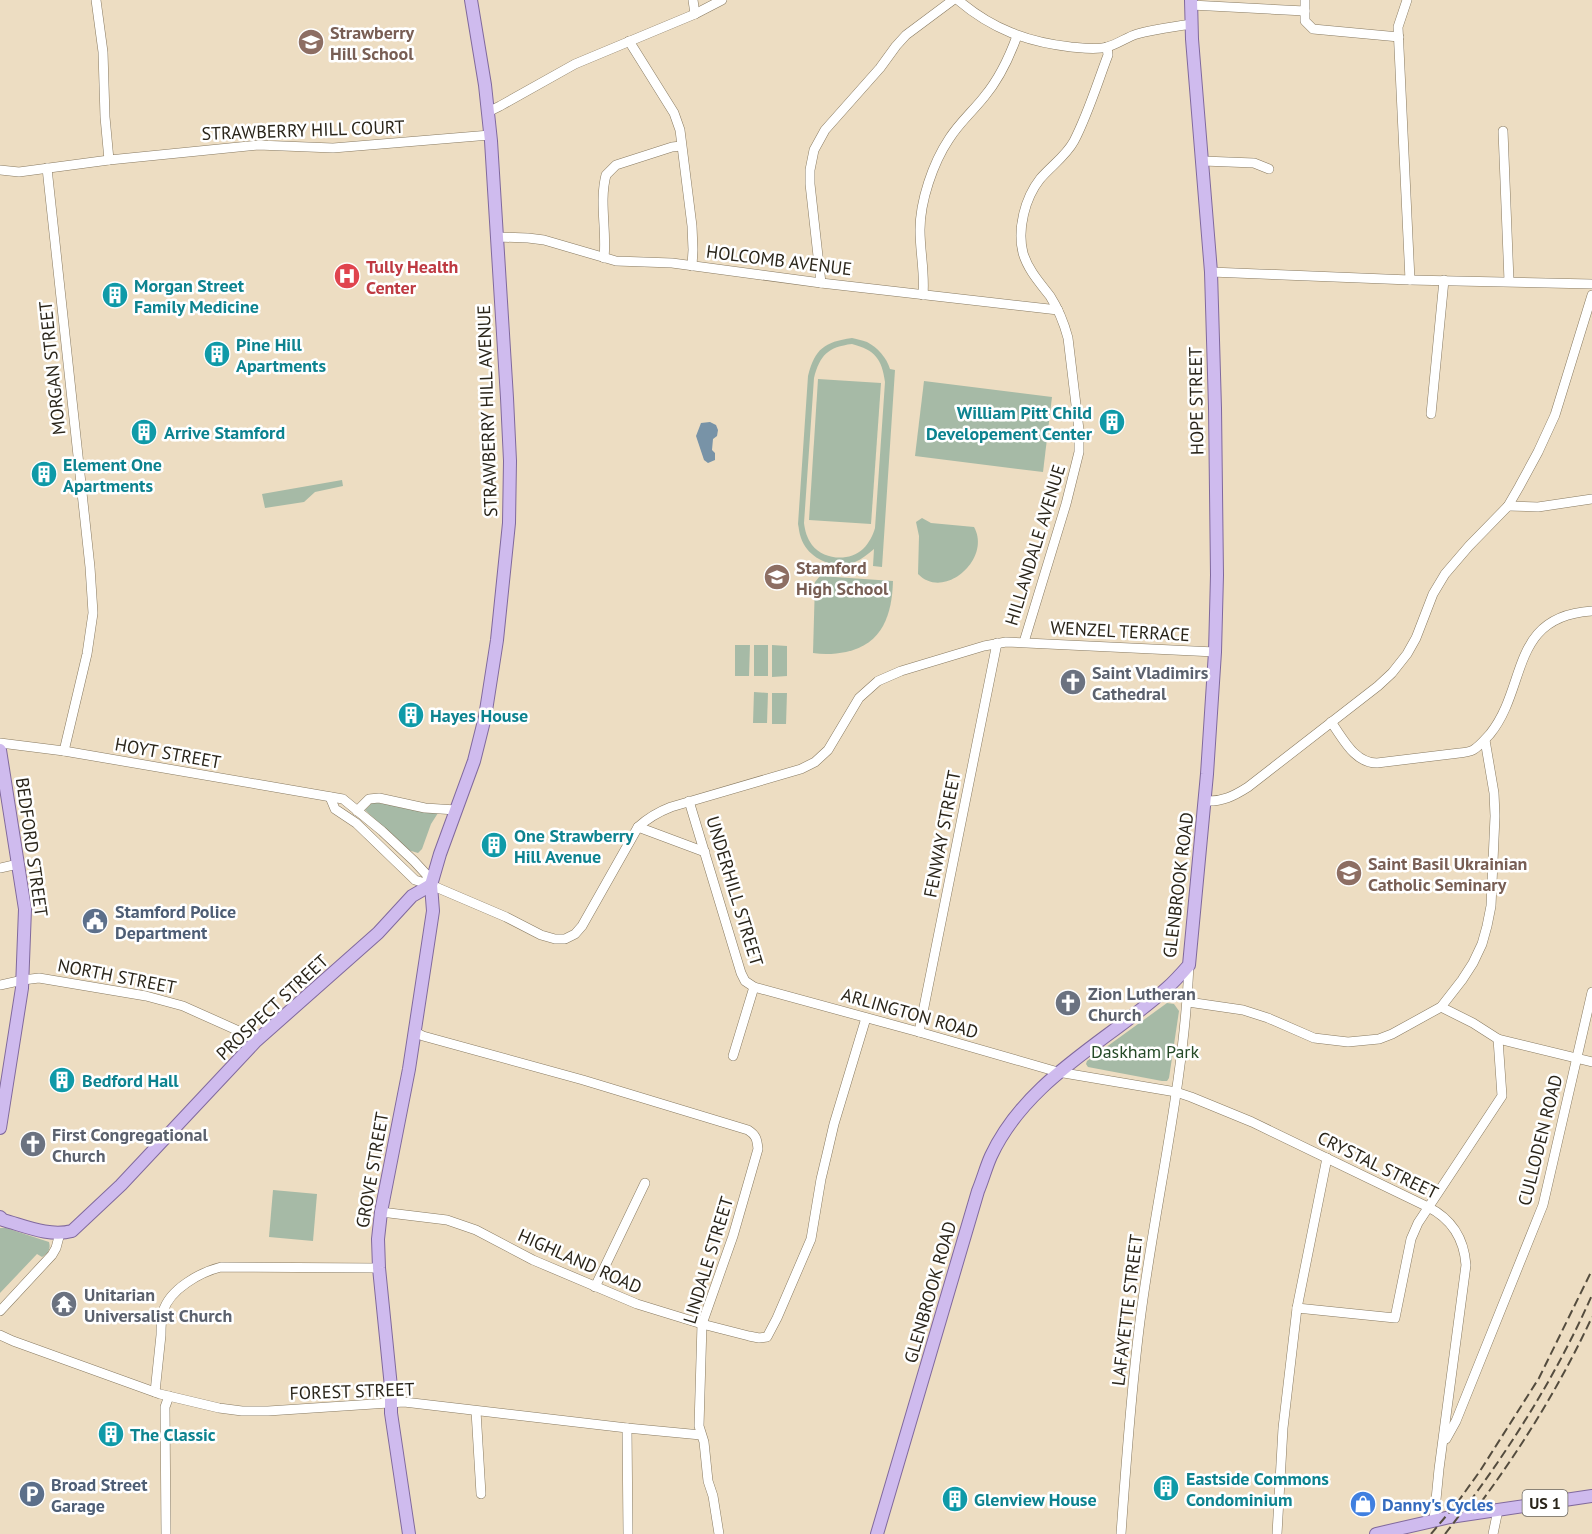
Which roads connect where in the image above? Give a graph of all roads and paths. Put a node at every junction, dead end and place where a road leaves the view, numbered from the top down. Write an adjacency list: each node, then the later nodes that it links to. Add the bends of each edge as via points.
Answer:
1 (96, 0): 21 (street)
2 (471, 0): 17 (main road, STRAWBERRY HILL AVENUE)
3 (693, 0): 11 (street)
4 (722, 0): 11 (street)
5 (953, 0): 33 (street, via 906,35 825,130 814,150 810,184)
6 (958, 0): 13 (street)
7 (1305, 0): 10 (street)
8 (1407, 0): 14 (street, via 1398,25)
9 (1191, 2): 10 (street); 12 (main road, HOPE STREET)
10 (1305, 11): 14 (street, via 1306,23 1315,30)
11 (694, 14): 15 (street)
12 (1191, 24): 16 (street, via 1137,34); 22 (main road, HOPE STREET)
13 (1017, 36): 16 (street, via 1087,49); 35 (street, via 994,84 948,140 930,179 920,227)
14 (1399, 37): 30 (street)
15 (629, 41): 17 (street, via 575,64); 20 (street, via 674,113)
16 (1107, 47): 37 (street, HILLANDALE AVENUE, via 1108,55 1073,142 1034,188 1023,219 1026,260)
17 (488, 111): 19 (main road, STRAWBERRY HILL AVENUE)
18 (1503, 131): 32 (street)
19 (490, 135): 21 (street, STRAWBERRY HILL COURT, via 333,148 258,145); 26 (main road, STRAWBERRY HILL AVENUE)
20 (681, 146): 27 (street, via 616,165 606,175); 28 (street, via 692,226)
21 (109, 160): 23 (street, STRAWBERRY HILL COURT)
22 (1203, 161): 24 (street, via 1254,162); 29 (main road, HOPE STREET)
23 (47, 168): 25 (street); 49 (street, MORGAN STREET, via 93,613)
24 (1269, 169)
25 (0, 171)
26 (497, 237): 27 (street, HOLCOMB AVENUE, via 544,240); 53 (main road, STRAWBERRY HILL AVENUE, via 509,447 509,523 485,717)
27 (604, 258): 28 (street, HOLCOMB AVENUE)
28 (692, 266): 33 (street, HOLCOMB AVENUE)
29 (1211, 272): 30 (street); 44 (main road, HOPE STREET, via 1217,520)
30 (1410, 280): 31 (street)
31 (1444, 280): 32 (street); 38 (street)
32 (1509, 281): 34 (street)
33 (821, 283): 35 (street, HOLCOMB AVENUE)
34 (1592, 284)
35 (923, 295): 37 (street, HOLCOMB AVENUE)
36 (1592, 295): 40 (street, GLENBROOK ROAD, via 1555,415)
37 (1059, 310): 42 (street, HILLANDALE AVENUE, via 1068,338 1079,452)
38 (1431, 414)
39 (1592, 499): 40 (street, via 1538,507)
40 (1508, 506): 45 (street, GLENBROOK ROAD, via 1445,574 1403,661)
41 (1592, 611): 46 (street, via 1562,617 1536,636 1524,654 1501,716)
42 (1024, 642): 43 (street, HILLANDALE AVENUE); 44 (street, WENZEL TERRACE)
43 (997, 643): 51 (street, HILLANDALE AVENUE, via 901,670 878,681 859,699 824,756 801,769); 69 (street, FENWAY STREET)
44 (1215, 652): 52 (main road, HOPE STREET)
45 (1331, 723): 46 (street, via 1357,756 1373,763 1472,751); 52 (street, GLENBROOK ROAD, via 1240,791 1226,799)
46 (1485, 740): 66 (street, via 1495,816 1491,906 1473,963)
47 (0, 743): 49 (street, HOYT STREET)
48 (0, 750): 57 (main road, BEDFORD STREET)
49 (64, 751): 50 (street, HOYT STREET)
50 (330, 797): 54 (street, HOYT STREET, via 343,800); 59 (street, via 335,809 356,823 415,880)
51 (689, 801): 55 (street, HILLANDALE AVENUE, via 654,814); 56 (street, UNDERHILL STREET)
52 (1205, 801): 60 (main road, GLENBROOK ROAD)
53 (456, 810): 54 (street, via 379,798 369,799); 59 (main road, STRAWBERRY HILL AVENUE)
54 (357, 811): 59 (street, HOYT STREET, via 415,862)
55 (638, 827): 56 (street); 59 (street, HILLANDALE AVENUE, via 582,926 565,939 541,935)
56 (705, 852): 63 (street, UNDERHILL STREET, via 741,973)
57 (18, 864): 58 (street); 61 (main road, BEDFORD STREET, via 25,909)
58 (0, 868)
59 (431, 885): 68 (main road, GROVE STREET, via 433,911); 71 (main road, PROSPECT STREET, via 412,896 378,933)
60 (1189, 965): 65 (street, LAFAYETTE STREET); 75 (main road, GLENBROOK ROAD, via 1168,988)
61 (23, 980): 62 (street, NORTH STREET); 71 (street, NORTH STREET, via 51,979 157,998 183,1006); 77 (main road, BEDFORD STREET)
62 (0, 985)
63 (754, 987): 67 (street, ARLINGTON ROAD); 72 (street, UNDERHILL STREET)
64 (1592, 992): 73 (street, CULLODEN ROAD)
65 (1188, 1002): 66 (street, via 1243,1010 1314,1038 1348,1042 1379,1039); 76 (street, LAFAYETTE STREET)
66 (1441, 1007): 70 (street)
67 (866, 1018): 69 (street, ARLINGTON ROAD); 88 (street, HIGHLAND ROAD, via 834,1124 812,1239 767,1337)
68 (415, 1032): 81 (main road, GROVE STREET); 88 (street, LINDALE STREET, via 753,1133 758,1149)
69 (919, 1032): 75 (street, ARLINGTON ROAD)
70 (1498, 1039): 73 (street); 80 (street, via 1502,1096)
71 (256, 1041): 83 (main road, PROSPECT STREET, via 121,1185 72,1232)
72 (733, 1056)
73 (1576, 1059): 74 (street); 93 (street, CULLODEN ROAD, via 1543,1205)
74 (1592, 1062)
75 (1058, 1072): 76 (street, ARLINGTON ROAD); 109 (main road, GLENBROOK ROAD, via 1019,1112 991,1156)
76 (1176, 1092): 78 (street, CRYSTAL STREET); 110 (street, LAFAYETTE STREET, via 1140,1321)
77 (0, 1128)
78 (1327, 1158): 80 (street, CRYSTAL STREET); 86 (street)
79 (645, 1183): 85 (street)
80 (1428, 1207): 86 (street, via 1411,1239 1395,1318); 92 (street, CRYSTAL STREET, via 1453,1226 1465,1255)
81 (381, 1212): 84 (main road, GROVE STREET); 85 (street, HIGHLAND ROAD, via 447,1220 476,1230)
82 (1, 1219): 83 (main road)
83 (62, 1233): 87 (street, via 52,1255)
84 (379, 1268): 94 (street, via 221,1267 196,1276 170,1299 163,1311); 96 (main road, GROVE STREET)
85 (595, 1287): 88 (street, HIGHLAND ROAD)
86 (1297, 1308): 111 (street, via 1283,1428)
87 (0, 1311)
88 (702, 1324): 99 (street, LINDALE STREET)
89 (0, 1335): 91 (street, FOREST STREET)
90 (0, 1340): 91 (street, FOREST STREET)
91 (13, 1341): 94 (street, FOREST STREET)
92 (1449, 1390): 93 (street); 100 (street, CRYSTAL STREET)
93 (1467, 1391): 100 (street, CULLODEN ROAD)
94 (155, 1392): 95 (street, FOREST STREET)
95 (170, 1396): 96 (street, FOREST STREET, via 250,1411); 105 (street, via 165,1407)
96 (391, 1404): 97 (street, FOREST STREET, via 404,1402); 106 (main road, GROVE STREET)
97 (476, 1411): 98 (street, FOREST STREET); 101 (street)
98 (627, 1428): 99 (street, FOREST STREET); 107 (street)
99 (701, 1435): 108 (street, LINDALE STREET)
100 (1443, 1443): 104 (street, CRYSTAL STREET)
101 (481, 1494)
102 (1592, 1496): 103 (main road, US 1)
103 (1498, 1510): 104 (main road, US 1); 113 (street)
104 (1434, 1520): 112 (main road, US 1)
105 (166, 1534)
106 (409, 1534)
107 (628, 1534)
108 (719, 1534)
109 (877, 1534)
110 (1121, 1534)
111 (1277, 1534)
112 (1376, 1534)
113 (1493, 1534)

